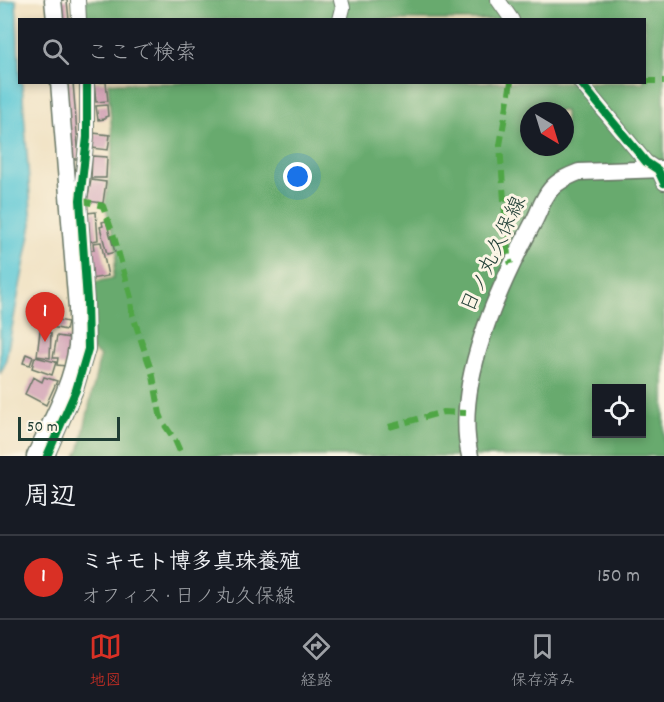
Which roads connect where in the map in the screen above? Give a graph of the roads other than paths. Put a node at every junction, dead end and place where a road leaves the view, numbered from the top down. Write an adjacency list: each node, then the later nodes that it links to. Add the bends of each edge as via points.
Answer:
1 (53, 0): 5 (main road)
2 (78, 0): 6 (street)
3 (341, 0): 7 (street)
4 (498, 0): 8 (street)
5 (55, 18)
6 (80, 18)
7 (340, 18)
8 (511, 18)
9 (59, 84): 13 (main road)
10 (87, 84): 13 (street, via 87,137)
11 (582, 84): 12 (street, via 646,162)
12 (662, 174): 16 (main road, 日ノ丸久保線, via 579,172 550,189 511,264 483,334 466,404)
13 (74, 199): 14 (main road, via 77,344 64,392); 15 (street, via 87,302 88,349 76,390)
14 (35, 456)
15 (47, 456)
16 (470, 456)

